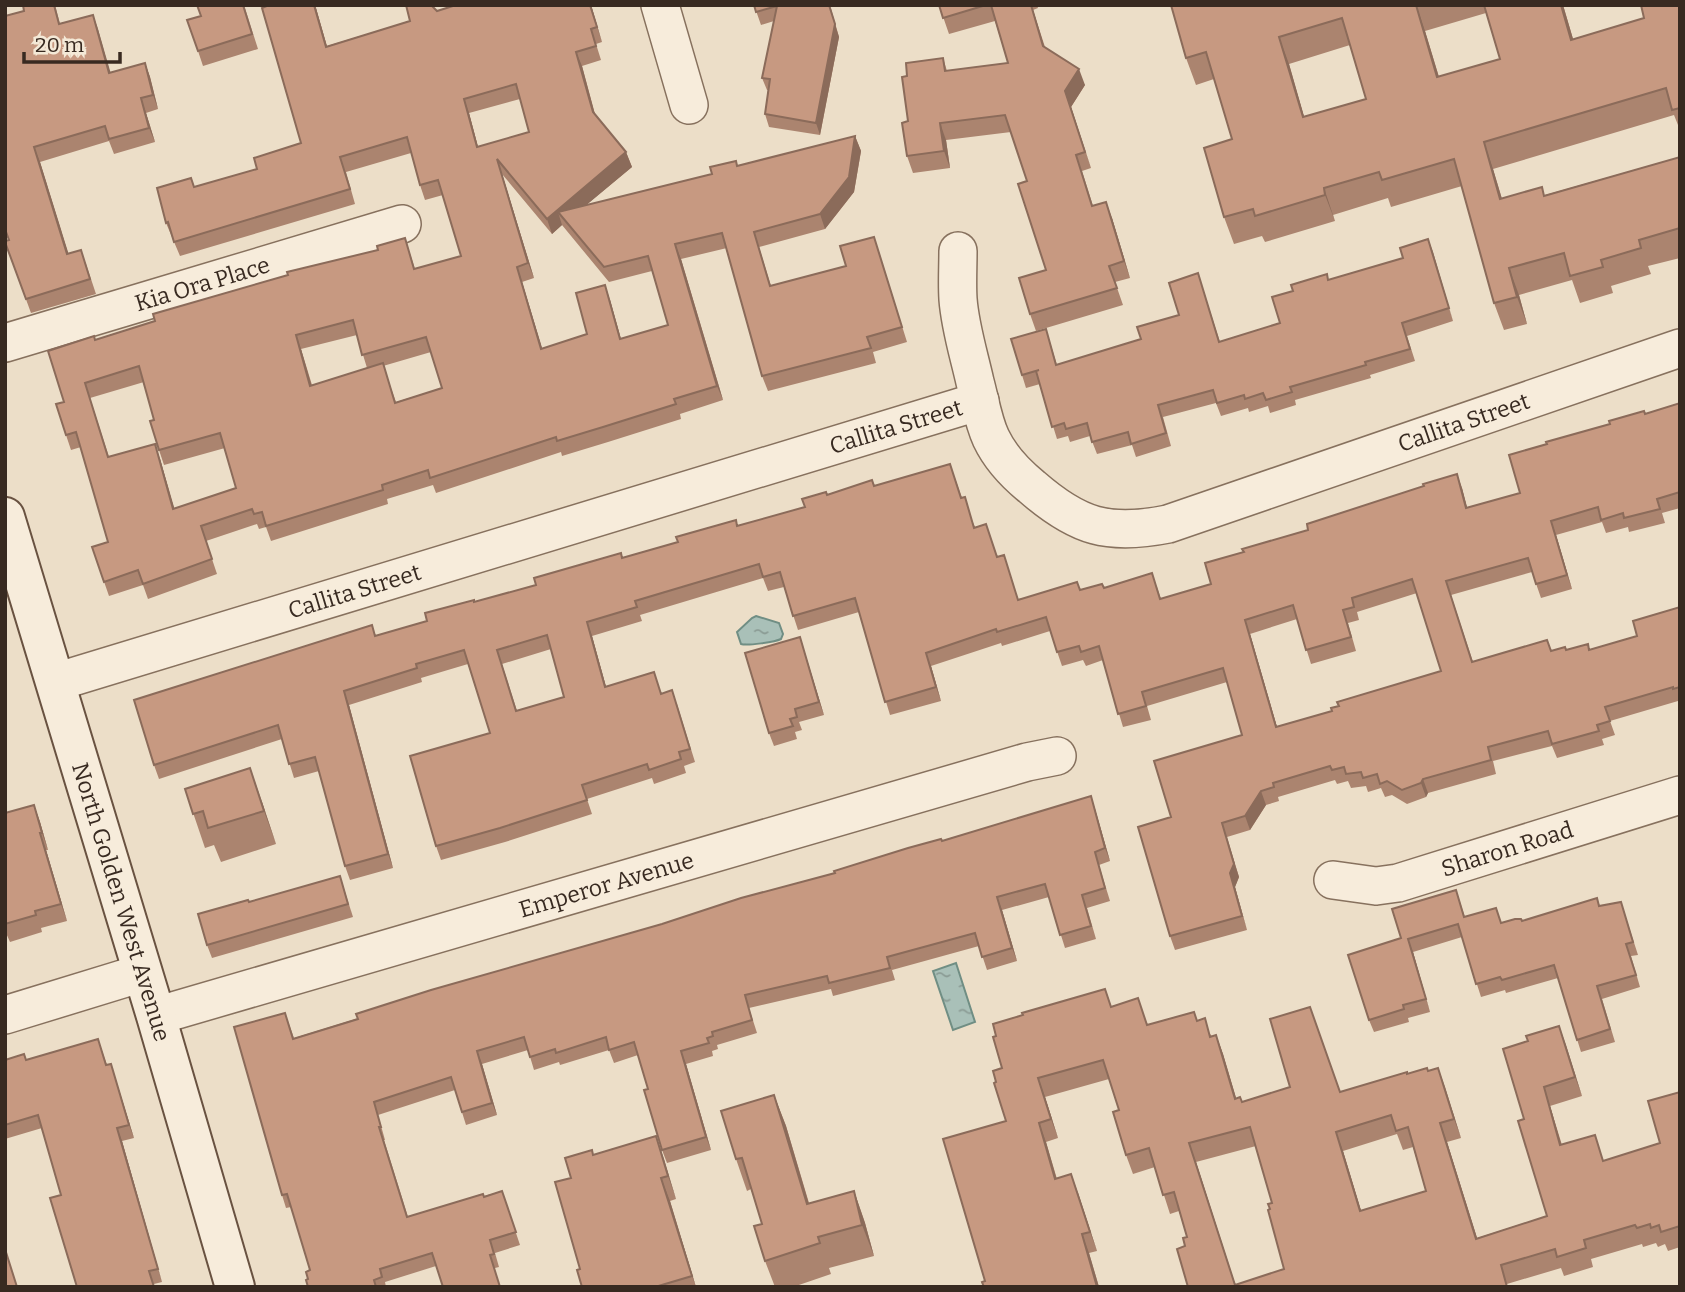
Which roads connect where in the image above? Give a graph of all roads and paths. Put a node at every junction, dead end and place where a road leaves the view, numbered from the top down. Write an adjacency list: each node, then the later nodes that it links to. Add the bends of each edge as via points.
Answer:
1 (660, 5): 2 (street)
2 (689, 105)
3 (402, 224): 5 (street, Kia Ora Place)
4 (958, 251): 7 (street, via 958,300)
5 (5, 343)
6 (1680, 348): 7 (street, Callita Street, via 1147,528 1083,523 1057,509 1003,458 991,438)
7 (980, 401): 10 (street, Callita Street)
8 (5, 517): 9 (street, North Golden West Avenue)
9 (11, 559): 10 (street, North Golden West Avenue)
10 (56, 682): 14 (street, North Golden West Avenue)
11 (1057, 756): 16 (street, Emperor Avenue)
12 (1680, 795): 13 (street, Sharon Road, via 1398,883 1376,886)
13 (1333, 880)
14 (142, 973): 15 (street); 16 (street, North Golden West Avenue)
15 (5, 1015)
16 (156, 1016): 17 (street, North Golden West Avenue)
17 (235, 1287)

